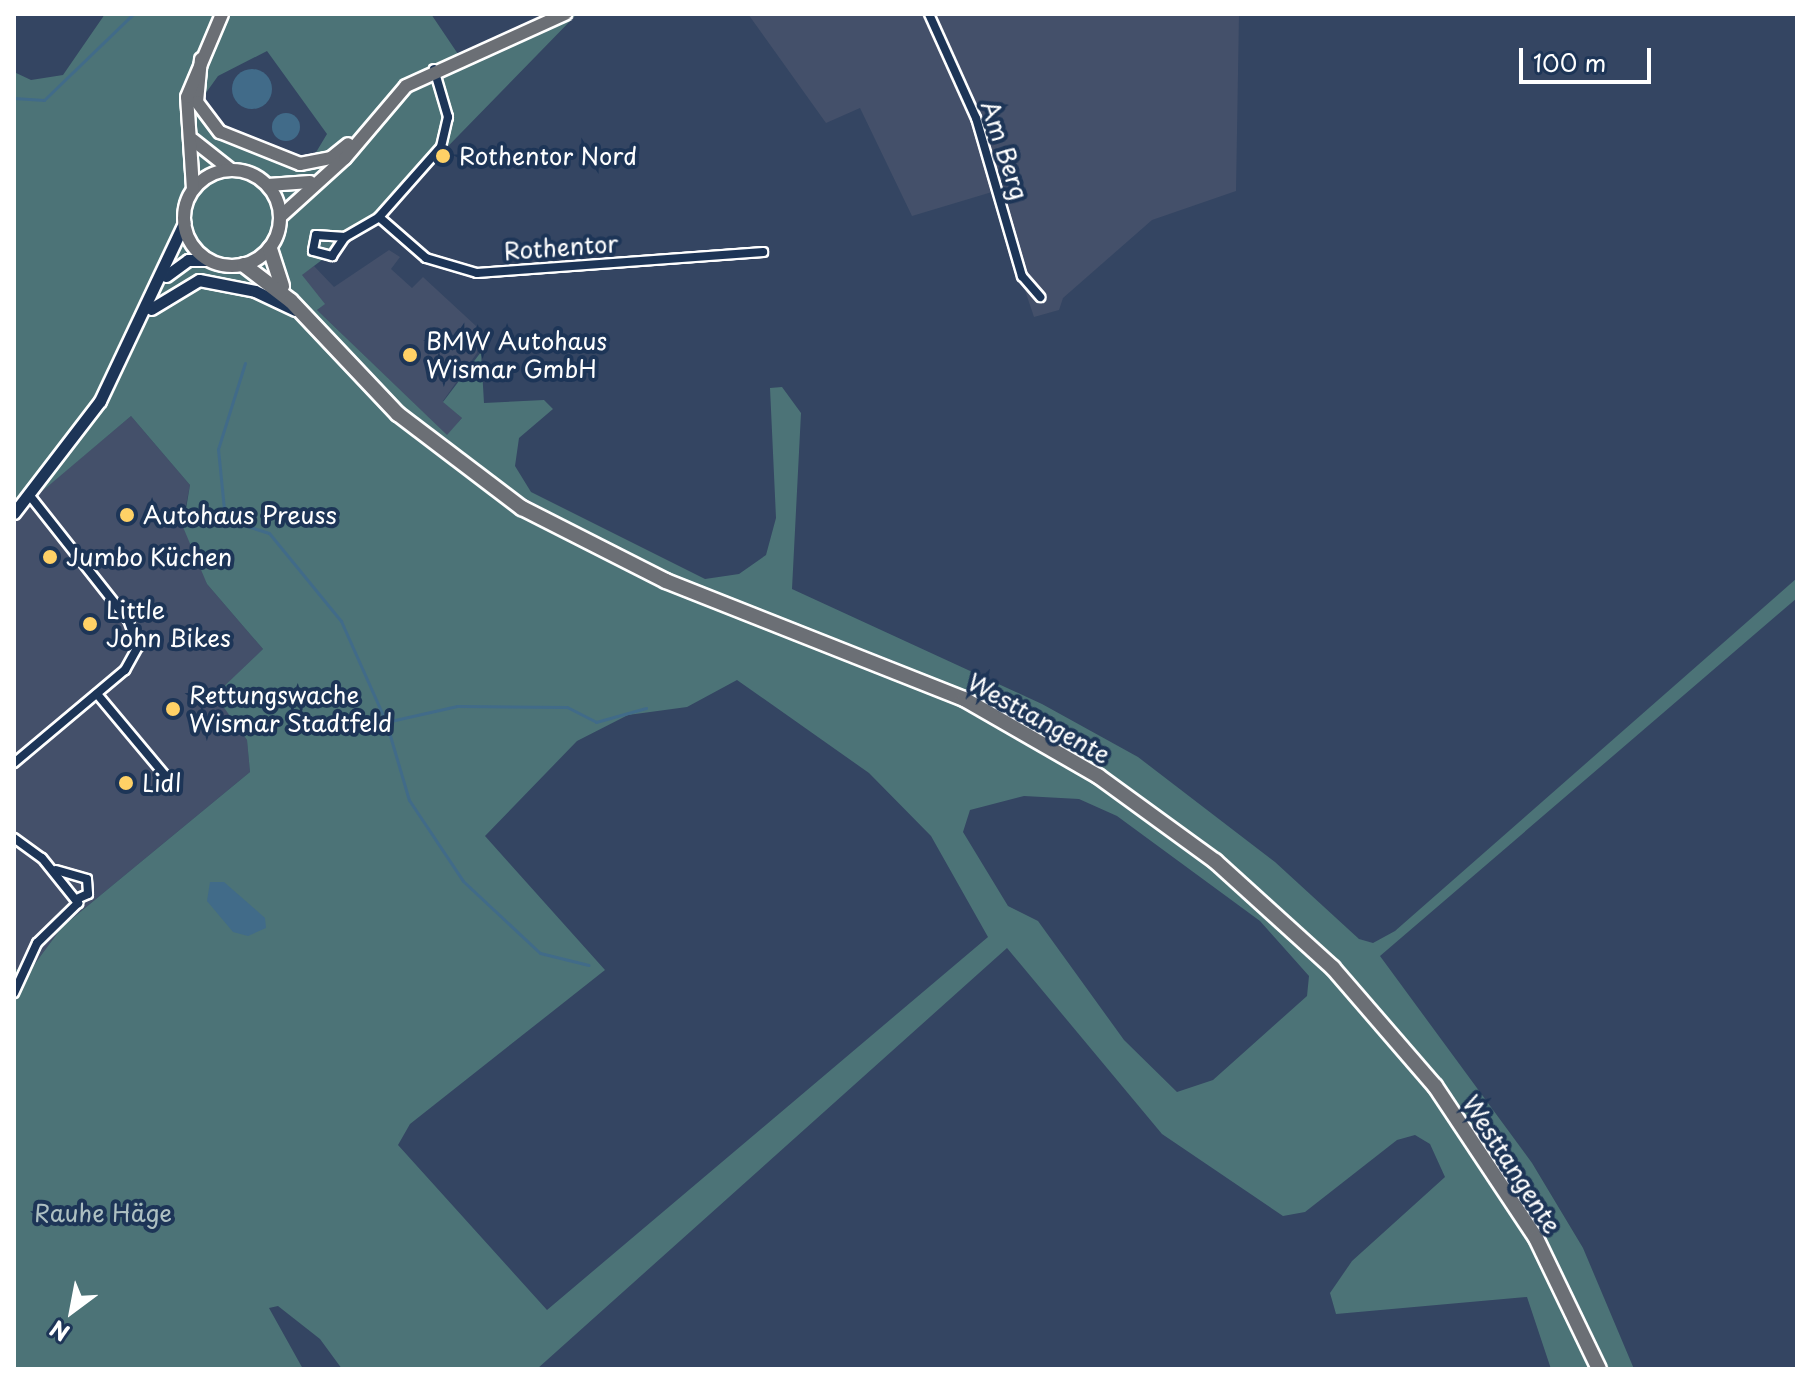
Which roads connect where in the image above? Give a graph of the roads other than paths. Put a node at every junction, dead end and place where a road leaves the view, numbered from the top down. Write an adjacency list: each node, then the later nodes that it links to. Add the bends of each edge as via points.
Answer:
1 (222, 14): 4 (main road)
2 (565, 14): 5 (main road)
3 (929, 14): 21 (street, Am Berg, via 976,118 1022,276)
4 (201, 59): 6 (main road, via 197,97 206,120 278,160 331,158); 7 (main road, via 187,97)
5 (434, 69): 6 (main road); 13 (street, via 448,117 443,142)
6 (375, 118): 9 (main road)
7 (188, 127): 8 (main road, via 205,154); 11 (main road, via 197,159)
8 (231, 170): 10 (main road); 11 (main road)
9 (320, 178): 10 (main road); 12 (main road)
10 (268, 185): 12 (main road)
11 (193, 189): 14 (main road)
12 (281, 216): 16 (main road)
13 (379, 217): 15 (street); 17 (street, Rothentor, via 426,258 477,273)
14 (184, 223): 18 (main road); 20 (main road)
15 (345, 237)
16 (270, 249): 19 (main road); 22 (highway, Westtangente)
17 (763, 252)
18 (208, 260): 19 (main road); 20 (main road, via 179,263)
19 (244, 265): 22 (highway, Westtangente)
20 (161, 282): 23 (main road)
21 (1040, 297)
22 (291, 301): 24 (highway, Westtangente)
23 (145, 315): 24 (main road, via 174,290 199,280 265,294); 25 (main road, via 100,401)
24 (302, 315): 34 (highway, Westtangente, via 398,414 522,508 666,581 964,699 1098,776 1215,861 1333,968 1445,1099 1536,1238)
25 (30, 496): 26 (main road); 27 (street, via 136,634 135,659)
26 (14, 513)
27 (97, 694): 28 (street); 29 (street)
28 (14, 763)
29 (173, 785)
30 (14, 838): 31 (street)
31 (53, 869): 32 (street); 32 (street, via 87,879 88,894)
32 (77, 899): 33 (street, via 31,952)
33 (14, 993)
34 (1599, 1369)

